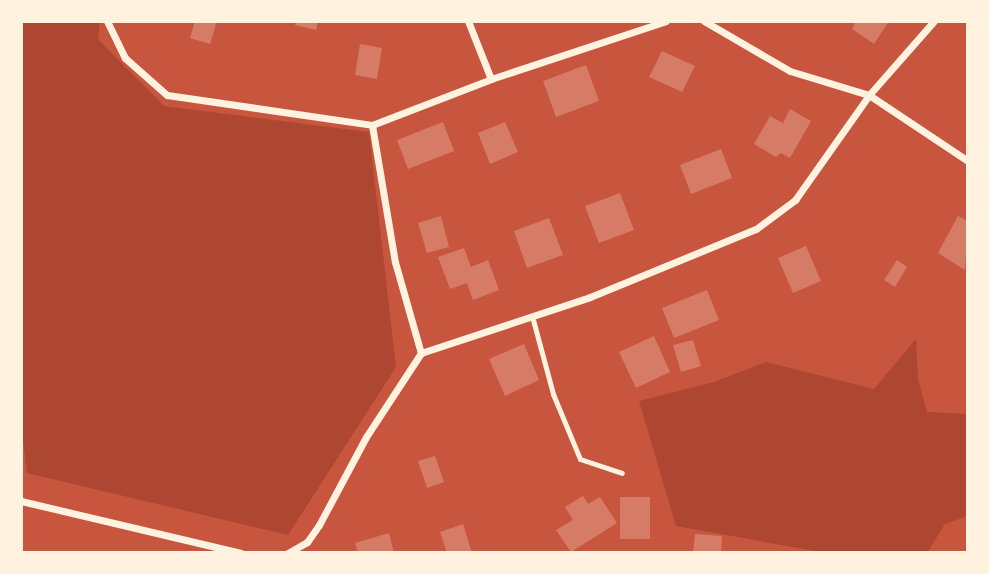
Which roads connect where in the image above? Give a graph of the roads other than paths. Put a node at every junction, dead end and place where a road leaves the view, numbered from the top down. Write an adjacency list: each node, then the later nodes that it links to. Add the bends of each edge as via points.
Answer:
1 (107, 21): 8 (street, via 125,58 167,95)
2 (468, 21): 6 (street)
3 (666, 21): 6 (street)
4 (704, 21): 7 (street, via 790,71)
5 (934, 21): 7 (street)
6 (491, 79): 8 (street)
7 (869, 95): 9 (street); 10 (street, via 795,200 756,229 726,245)
8 (372, 125): 11 (street, via 394,262)
9 (968, 161)
10 (532, 316): 11 (street); 12 (lane, via 553,394 580,459)
11 (421, 353): 15 (street, via 366,437 319,526 307,542)
12 (622, 473)
13 (21, 501): 14 (street)
14 (241, 553)
15 (288, 553)

